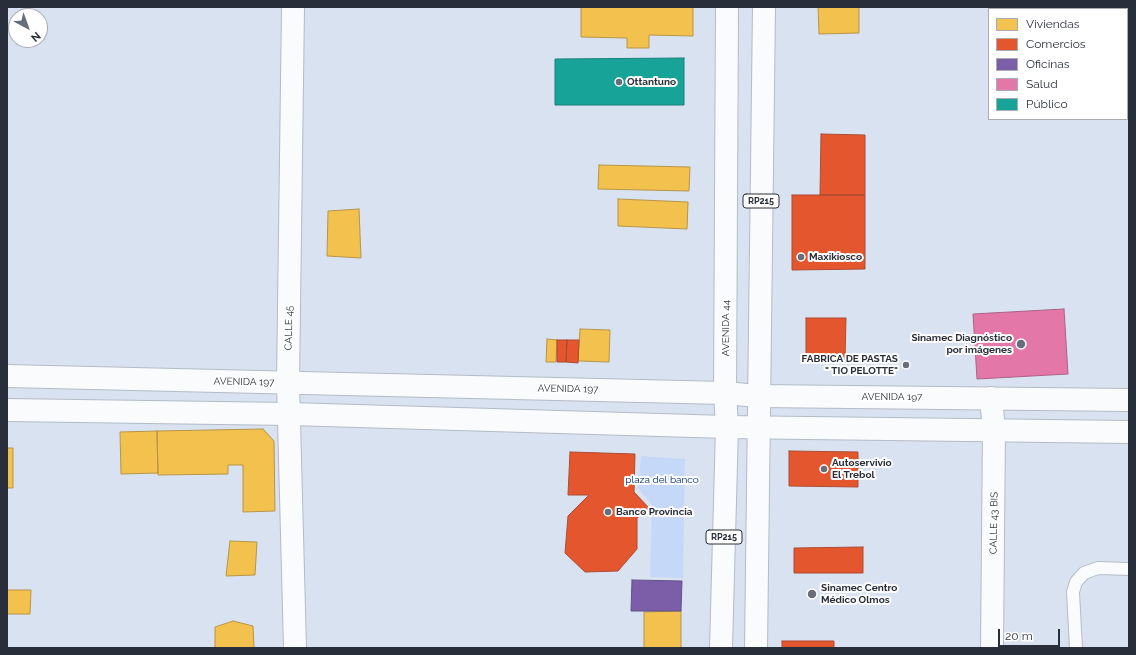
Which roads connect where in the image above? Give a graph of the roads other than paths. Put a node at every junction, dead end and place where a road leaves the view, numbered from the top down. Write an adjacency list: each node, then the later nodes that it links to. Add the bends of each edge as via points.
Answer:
1 (293, 7): 5 (main road, CALLE 45)
2 (727, 7): 6 (main road, AVENIDA 44 / RP215)
3 (764, 7): 7 (main road, RP215)
4 (7, 376): 5 (main road, AVENIDA 197)
5 (288, 383): 6 (main road, AVENIDA 197); 11 (main road, CALLE 45)
6 (725, 393): 7 (main road, AVENIDA 197); 12 (main road, AVENIDA 44 / RP215)
7 (758, 396): 8 (main road, AVENIDA 197); 13 (main road, RP215)
8 (991, 398): 9 (main road, AVENIDA 197); 14 (main road, CALLE 43 BIS)
9 (1129, 400)
10 (7, 410): 11 (main road)
11 (290, 414): 12 (main road); 17 (main road, CALLE 45)
12 (727, 427): 13 (main road); 18 (main road, AVENIDA 44 / RP215)
13 (758, 427): 14 (main road); 19 (main road, RP215)
14 (994, 430): 15 (main road); 20 (main road, CALLE 43 BIS)
15 (1129, 432)
16 (1129, 569): 21 (lane, via 1098,568 1084,573 1076,582 1073,592)
17 (295, 648)
18 (721, 648)
19 (756, 648)
20 (992, 648)
21 (1076, 648)

